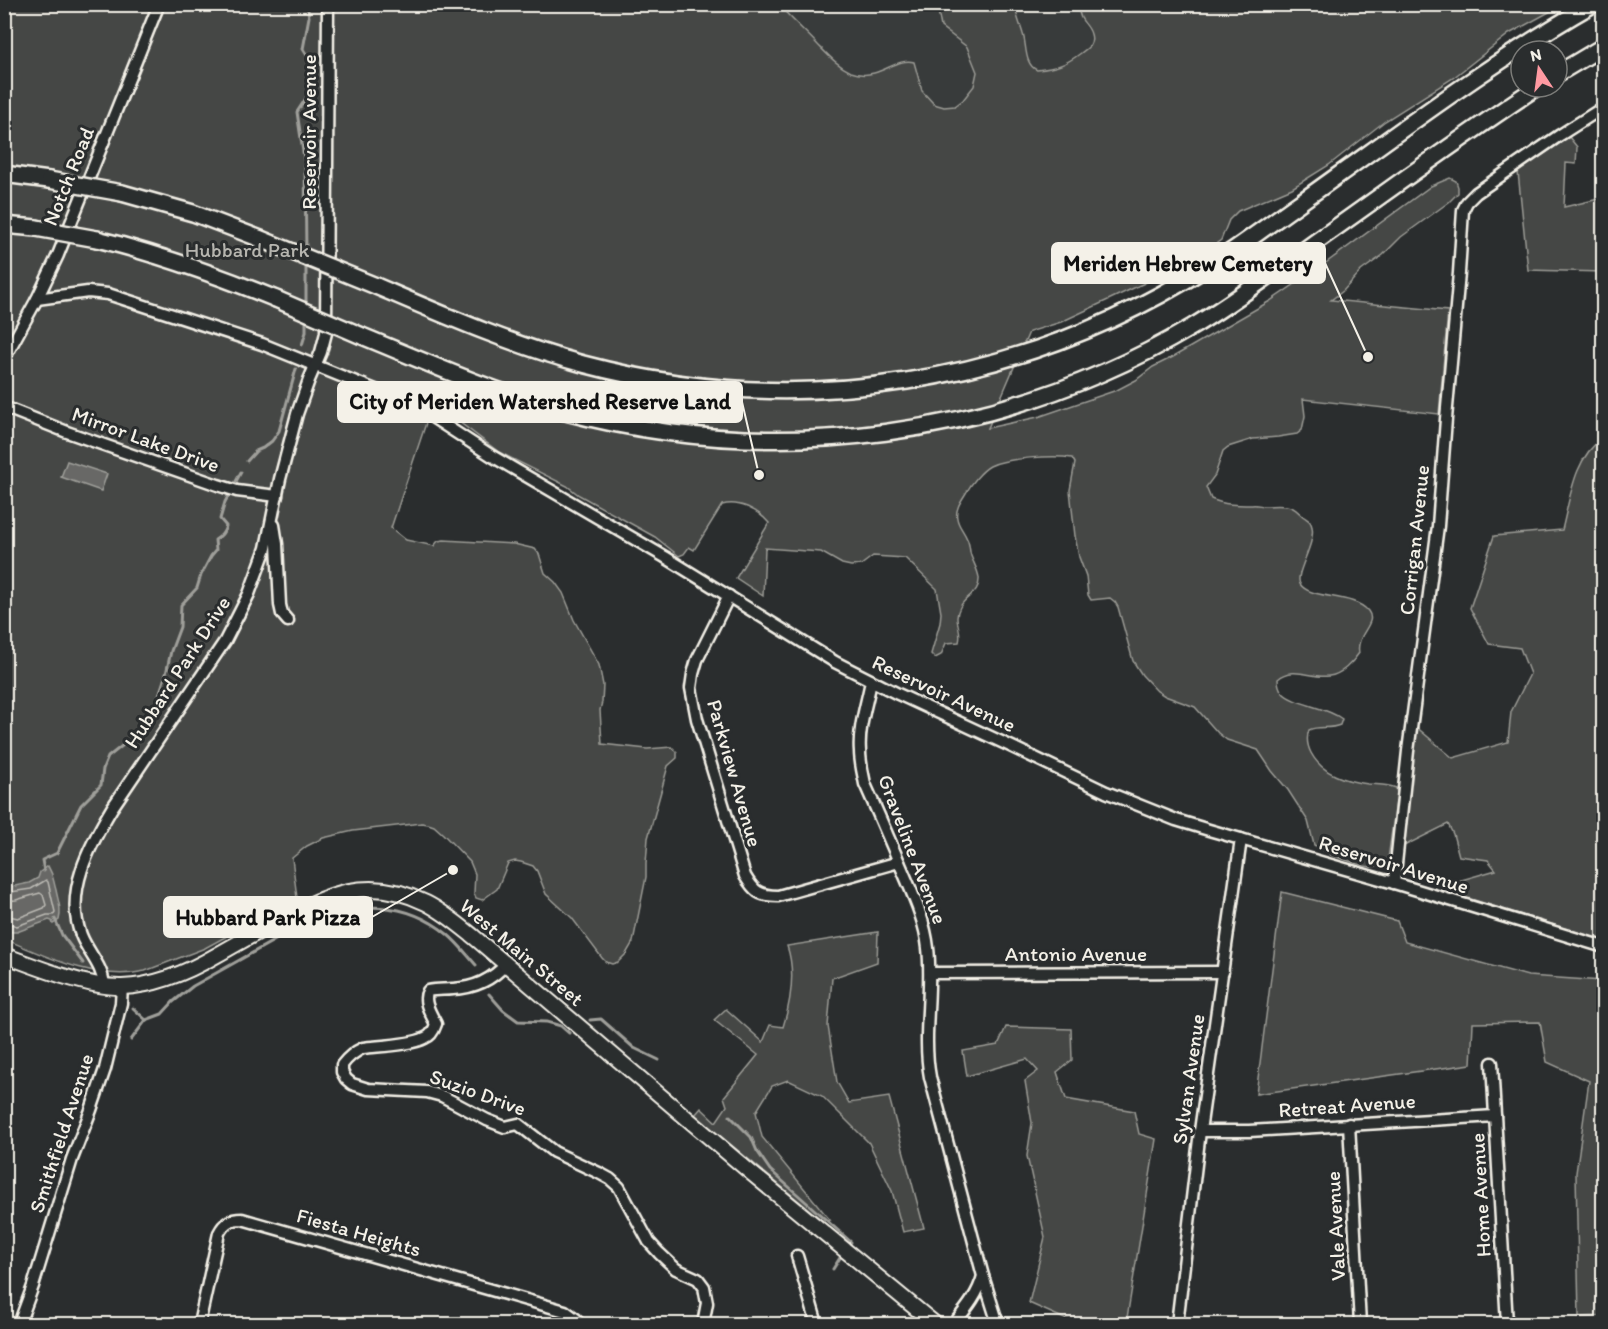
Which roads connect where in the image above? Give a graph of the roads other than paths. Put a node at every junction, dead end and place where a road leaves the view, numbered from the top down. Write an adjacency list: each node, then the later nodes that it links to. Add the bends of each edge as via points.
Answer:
1 (159, 4): 10 (street, Notch Road)
2 (328, 4): 12 (street, Reservoir Avenue, via 326,333)
3 (1593, 4): 8 (highway, bridge, via 1491,68 1182,283 1122,315 1018,356 884,385 816,390 744,389 666,382 604,369 538,351 480,329 193,213 122,193)
4 (1604, 46): 5 (highway)
5 (1569, 67)
6 (1519, 99): 9 (highway, bridge, via 1245,292 1135,357 1073,385 1010,406 945,423 880,433 735,439 588,418 458,375 179,262 98,239)
7 (1604, 107): 21 (street, Corrigan Avenue, via 1517,164 1476,194 1463,210 1438,526)
8 (4, 174)
9 (4, 225)
10 (37, 299): 11 (street, Notch Road); 12 (street, Reservoir Avenue, via 88,292 108,294 262,344)
11 (4, 359)
12 (316, 366): 14 (street, Hubbard Park Drive, via 302,397); 16 (street, Reservoir Avenue, via 426,413)
13 (4, 407): 14 (street, Mirror Lake Drive, via 218,485)
14 (277, 496): 15 (street, Hubbard Park Drive)
15 (273, 519): 17 (street, via 280,605); 27 (street, Hubbard Park Drive, via 259,570 234,625 100,827 82,867 76,915)
16 (729, 596): 18 (street, Reservoir Avenue); 20 (street, Parkview Avenue, via 698,660 692,688 750,886 758,893 778,896)
17 (288, 621)
18 (871, 681): 19 (street, Reservoir Avenue, via 1106,792); 20 (street, Graveline Avenue, via 861,734 861,767)
19 (1241, 839): 21 (street, Reservoir Avenue); 25 (street, Sylvan Avenue)
20 (899, 862): 26 (street, Graveline Avenue, via 925,930)
21 (1394, 883): 22 (street, Reservoir Avenue)
22 (1604, 947)
23 (4, 955): 27 (main road, West Main Street)
24 (506, 964): 28 (main road, West Main Street, via 426,903 390,891 355,890 317,900 181,973); 38 (street, Suzio Drive, via 497,975 476,986 428,991 426,1002 436,1024 426,1038 363,1048 346,1059 342,1072 352,1084 368,1089 427,1092 505,1127 518,1124 554,1152 610,1179 619,1187 658,1253 704,1287 708,1303); 40 (main road, West Main Street)
25 (1223, 972): 26 (street, Antonio Avenue); 32 (street, Sylvan Avenue)
26 (930, 973): 34 (street, Graveline Avenue, via 927,1060)
27 (104, 986): 28 (main road, West Main Street)
28 (122, 987): 35 (street, Smithfield Avenue, via 105,1070)
29 (1492, 1063): 30 (street, Home Avenue)
30 (1495, 1116): 31 (street, Retreat Avenue); 45 (street, Home Avenue)
31 (1349, 1125): 32 (street, Retreat Avenue); 44 (street, Vale Avenue)
32 (1200, 1131): 43 (street, Sylvan Avenue)
33 (797, 1256): 39 (street)
34 (983, 1276): 41 (street, via 976,1295); 42 (street, Graveline Avenue)
35 (19, 1324)
36 (199, 1324): 37 (street, Fiesta Heights, via 219,1233 222,1226 234,1219 565,1311)
37 (579, 1324)
38 (703, 1324)
39 (817, 1324)
40 (935, 1324)
41 (954, 1324)
42 (998, 1324)
43 (1177, 1324)
44 (1360, 1324)
45 (1507, 1324)

